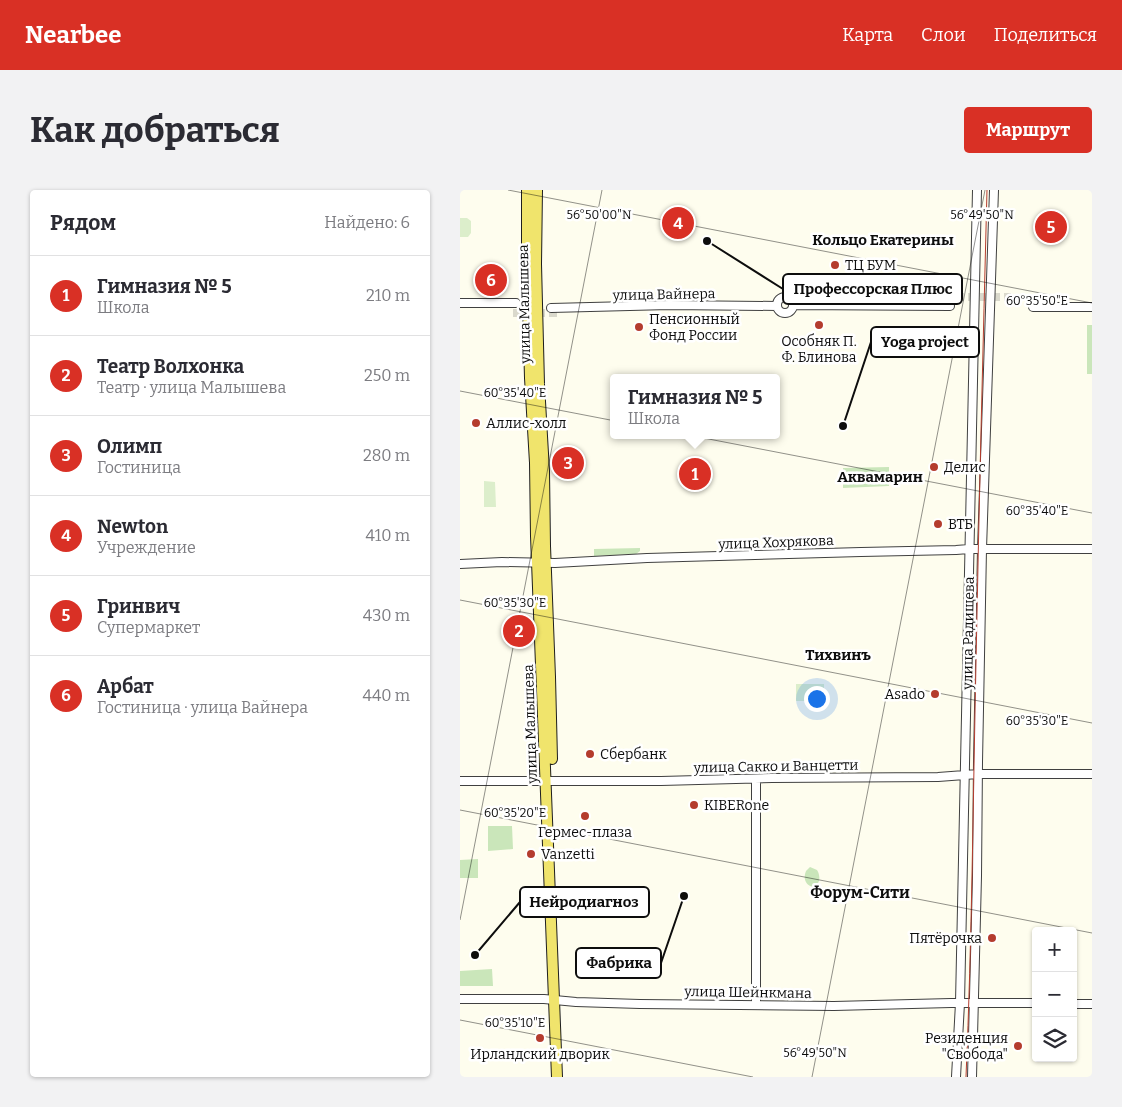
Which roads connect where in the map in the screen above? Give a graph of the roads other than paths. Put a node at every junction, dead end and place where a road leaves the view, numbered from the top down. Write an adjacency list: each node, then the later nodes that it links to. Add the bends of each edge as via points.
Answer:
1 (527, 190): 14 (main road, улица Малышева, via 536,536)
2 (537, 190): 14 (main road, улица Малышева, via 539,384 544,462)
3 (977, 190): 11 (street, улица Радищева)
4 (994, 190): 12 (street, улица Радищева)
5 (516, 303): 6 (street)
6 (460, 304)
7 (950, 306): 10 (street, улица Вайнера, via 794,305 788,313 783,313 777,306)
8 (1033, 307): 9 (street)
9 (1092, 307)
10 (550, 308)
11 (969, 549): 12 (street, улица Хохрякова); 14 (street, улица Хохрякова); 18 (street, улица Радищева)
12 (982, 549): 13 (street, улица Хохрякова); 16 (street, улица Радищева)
13 (1092, 549)
14 (542, 562): 15 (street, улица Хохрякова); 21 (main road, улица Малышева, via 550,687)
15 (460, 564)
16 (978, 774): 17 (street, улица Сакко и Ванцетти); 18 (street, улица Сакко и Ванцетти); 25 (street, улица Радищева)
17 (1092, 774)
18 (964, 776): 19 (street, улица Сакко и Ванцетти); 24 (street, улица Радищева)
19 (756, 779): 21 (street, улица Сакко и Ванцетти); 27 (street)
20 (460, 780): 21 (street, улица Сакко и Ванцетти)
21 (549, 781): 23 (main road, улица Малышева)
22 (460, 999): 23 (street, улица Шейнкмана)
23 (557, 1000): 27 (street, улица Шейнкмана); 30 (main road, улица Малышева); 31 (main road, улица Малышева)
24 (960, 1003): 25 (street, улица Шейнкмана); 27 (street, улица Шейнкмана); 32 (street, улица Радищева)
25 (974, 1003): 26 (street, улица Шейнкмана); 33 (street, улица Радищева)
26 (1032, 1003)
27 (756, 1004)
28 (1077, 1004): 29 (street)
29 (1092, 1004)
30 (557, 1077)
31 (564, 1077)
32 (956, 1077)
33 (972, 1077)

